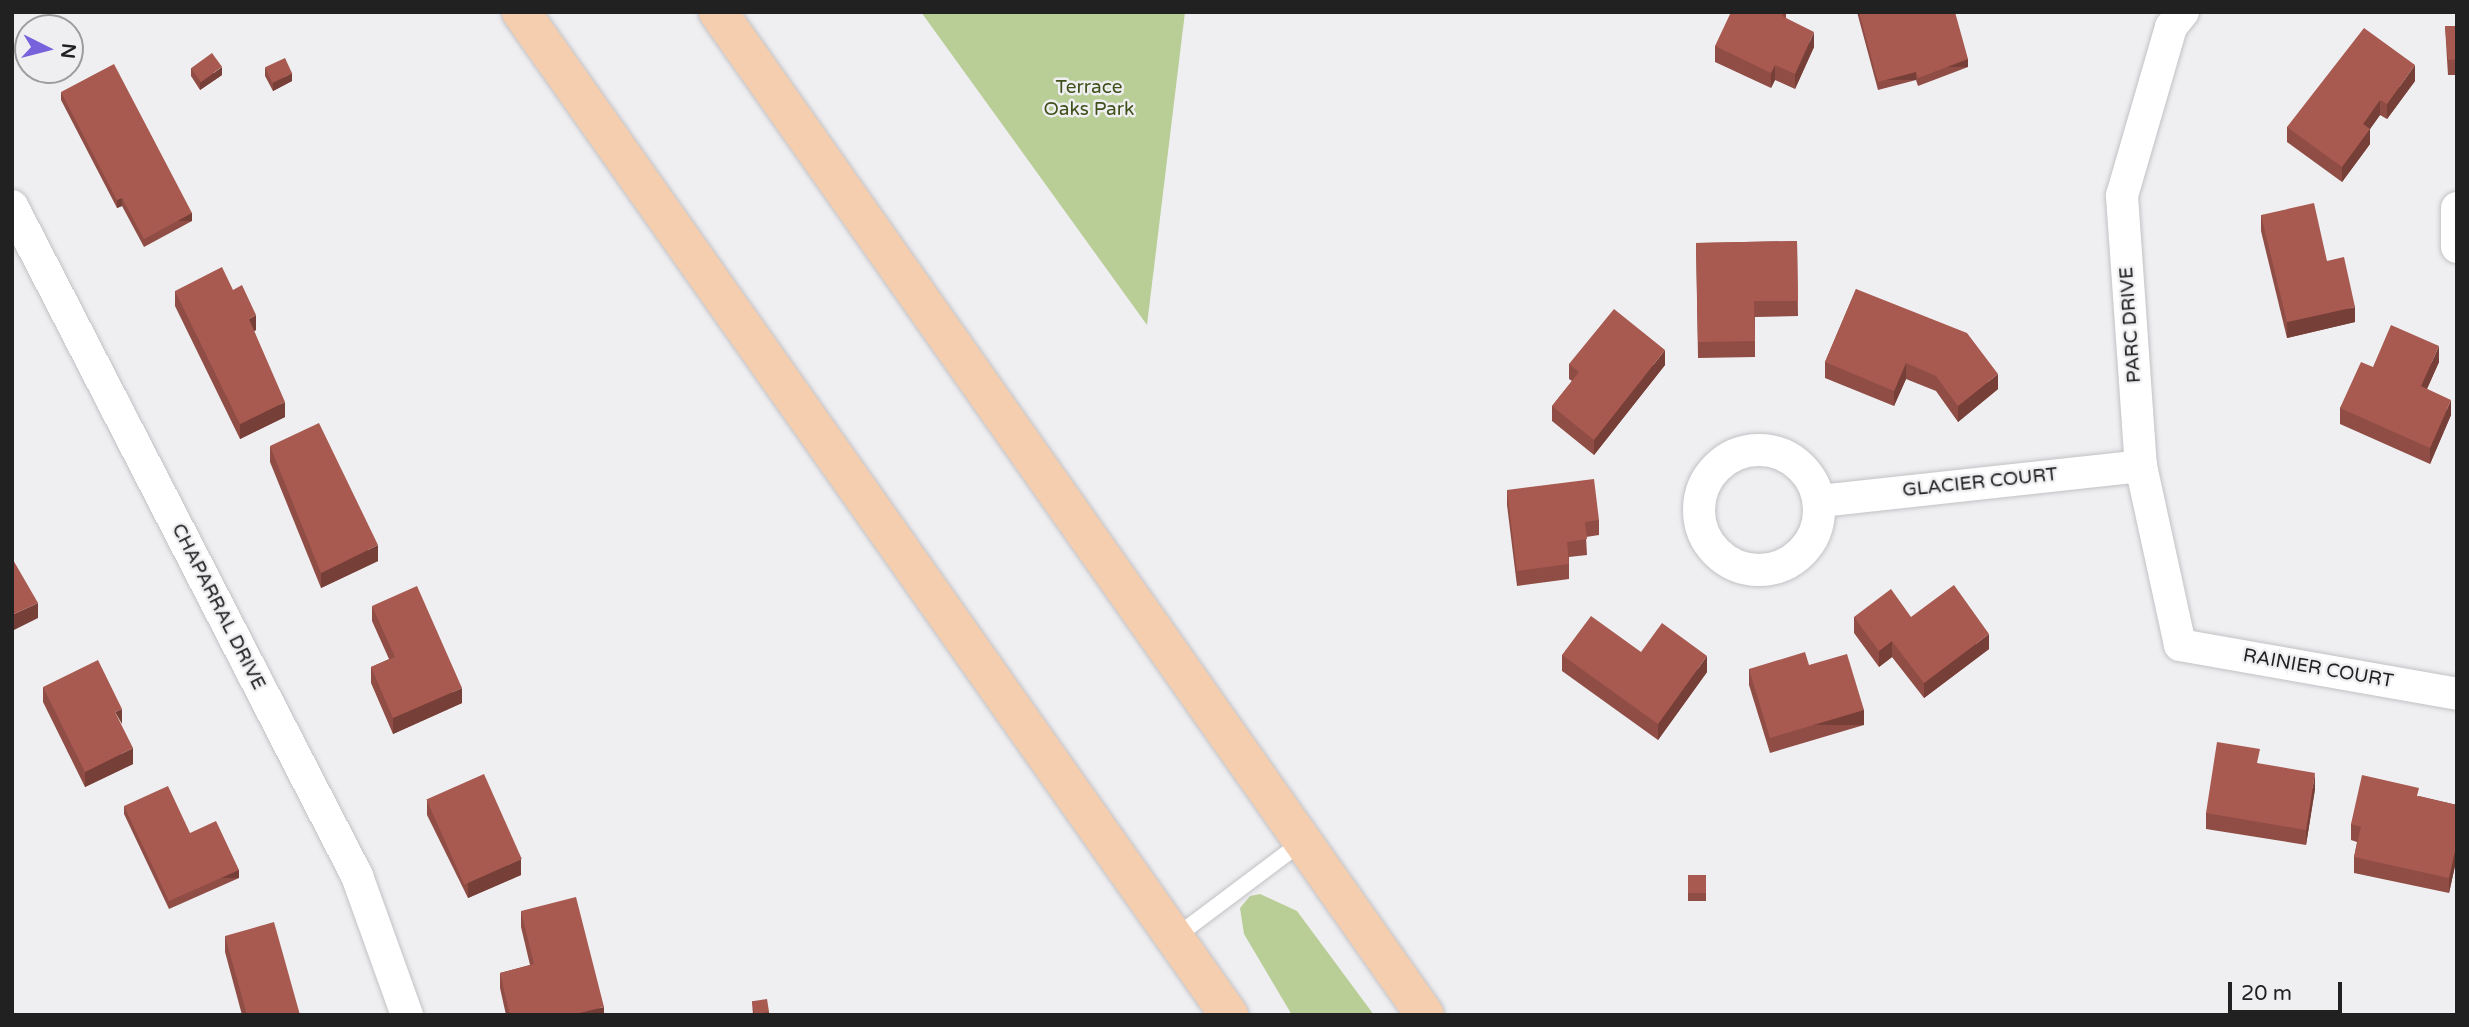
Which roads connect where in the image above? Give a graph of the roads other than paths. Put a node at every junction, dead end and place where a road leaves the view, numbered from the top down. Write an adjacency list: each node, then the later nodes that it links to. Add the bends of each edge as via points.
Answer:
1 (521, 12): 12 (highway)
2 (718, 12): 11 (highway)
3 (2167, 17): 7 (street, PARC DRIVE, via 2122,196)
4 (12, 206): 13 (street, CHAPARRAL DRIVE, via 357,876)
5 (2457, 208): 6 (street)
6 (2457, 247)
7 (2141, 466): 8 (street, GLACIER COURT); 9 (street, PARC DRIVE)
8 (1820, 500)
9 (2179, 645): 10 (street, RAINIER COURT)
10 (2457, 694)
11 (1303, 842): 12 (lane); 15 (highway)
12 (1174, 937): 14 (highway)
13 (407, 1015)
14 (1229, 1015)
15 (1425, 1015)

